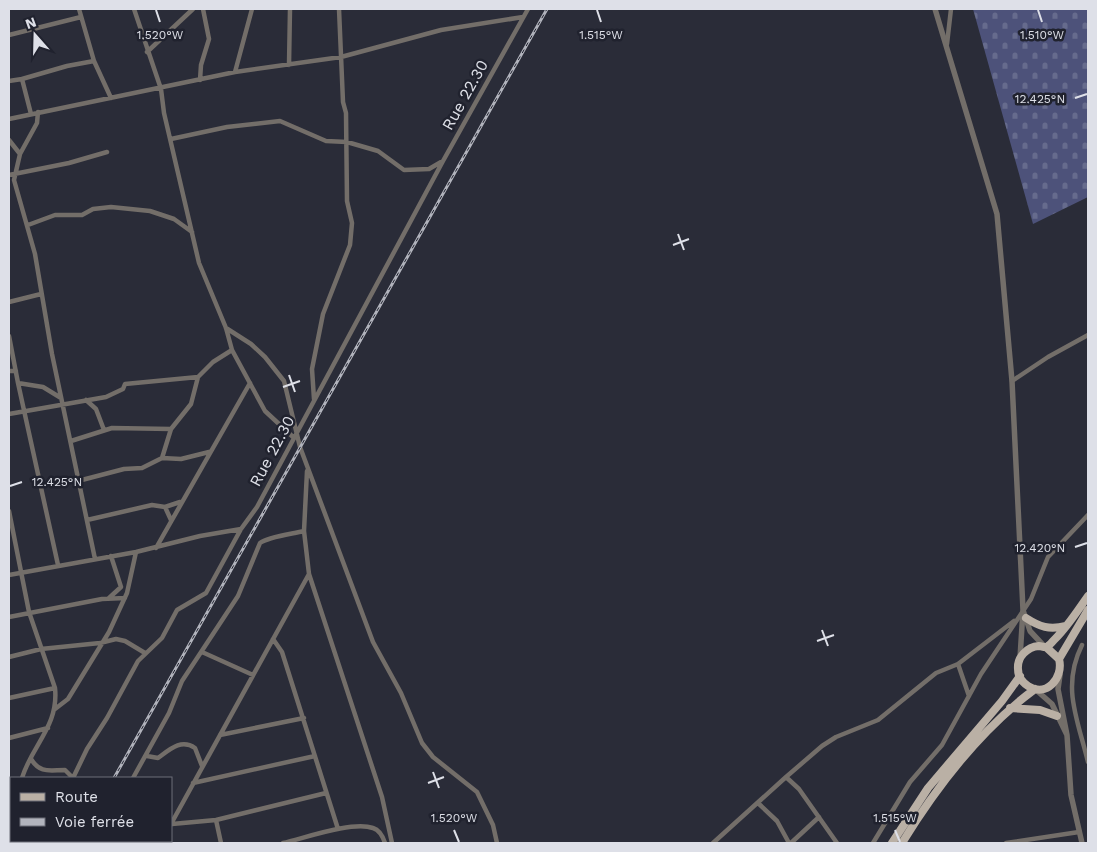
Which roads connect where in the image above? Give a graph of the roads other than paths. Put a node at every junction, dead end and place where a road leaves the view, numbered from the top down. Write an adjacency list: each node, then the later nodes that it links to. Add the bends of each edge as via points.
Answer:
1 (79, 9): 11 (street)
2 (134, 9): 15 (street)
3 (194, 9): 15 (street)
4 (203, 9): 21 (street, via 209,39)
5 (252, 9): 19 (street)
6 (290, 9): 18 (street)
7 (339, 9): 16 (street)
8 (528, 9): 12 (street, Rue 22.30)
9 (935, 9): 14 (street)
10 (951, 9): 14 (street)
11 (81, 17): 13 (street); 17 (street)
12 (523, 17): 16 (street, via 441,30); 33 (street, Rue 22.30)
13 (9, 35)
14 (947, 44): 47 (street, via 997,214)
15 (147, 52): 23 (street)
16 (341, 57): 18 (street); 30 (street)
17 (94, 61): 20 (street); 24 (street)
18 (289, 65): 19 (street)
19 (235, 72): 21 (street)
20 (22, 80): 22 (street); 26 (street)
21 (200, 80): 23 (street)
22 (9, 81)
23 (161, 89): 24 (street); 29 (street)
24 (111, 98): 25 (street)
25 (38, 112): 26 (street); 32 (street, via 37,123)
26 (31, 114): 27 (street)
27 (9, 119)
28 (9, 140): 32 (street)
29 (171, 140): 30 (street, via 227,126 280,121 326,141); 37 (street)
30 (347, 142): 33 (street, via 378,151 404,170 429,169); 52 (street, via 347,201 352,223 350,245 323,314 312,369)
31 (107, 152): 34 (street)
32 (20, 154): 34 (street)
33 (443, 161): 52 (street, Rue 22.30)
34 (15, 174): 35 (street); 36 (street, via 15,186)
35 (9, 176)
36 (28, 225): 37 (street, via 55,215 82,215 93,209 111,207 150,211 174,219); 38 (street)
37 (193, 232): 40 (street, via 199,263)
38 (41, 294): 39 (street); 50 (street)
39 (9, 302)
40 (226, 328): 43 (street); 58 (street, via 251,344 284,381)
41 (1088, 335): 47 (street)
42 (9, 336): 45 (street)
43 (232, 350): 46 (street); 49 (street)
44 (9, 371): 45 (street)
45 (16, 371): 48 (street)
46 (198, 376): 51 (street, via 125,384 106,397); 56 (street, via 191,404)
47 (1012, 382): 86 (street)
48 (18, 383): 50 (street, via 43,387); 54 (street)
49 (250, 384): 59 (street, via 265,412); 61 (street)
50 (61, 398): 53 (street)
51 (86, 400): 53 (street); 57 (street, via 96,409)
52 (314, 400): 58 (street, Rue 22.30)
53 (63, 404): 54 (street); 60 (street)
54 (24, 412): 55 (street); 77 (street)
55 (9, 414)
56 (171, 429): 57 (street); 62 (street)
57 (104, 430): 60 (street)
58 (296, 431): 59 (street, Rue 22.30); 63 (street)
59 (293, 437): 71 (street, Rue 22.30, via 257,507)
60 (71, 441): 64 (street)
61 (208, 452): 62 (street, via 181,459); 65 (street)
62 (162, 458): 64 (street, via 142,468 124,469)
63 (306, 465): 72 (street); 138 (street, via 364,625 401,693 422,743 433,757 477,792 493,825)
64 (78, 481): 69 (street)
65 (181, 501): 66 (street); 70 (street)
66 (165, 506): 69 (street, via 152,505); 70 (street)
67 (9, 511): 78 (street)
68 (1088, 515): 86 (street, via 1048,557)
69 (87, 520): 76 (street)
70 (171, 520): 73 (street)
71 (241, 529): 73 (street); 96 (street, Rue 22.30, via 206,593 177,610 162,638)
72 (304, 530): 79 (street); 95 (street, via 260,544 238,596)
73 (156, 548): 74 (street)
74 (136, 552): 75 (street); 83 (street)
75 (111, 556): 76 (street); 82 (street, via 121,587)
76 (95, 559): 77 (street)
77 (58, 565): 78 (street)
78 (23, 572): 80 (street); 85 (street)
79 (309, 574): 90 (street); 137 (street, via 382,797)
80 (9, 575)
81 (1088, 596): 89 (main road)
82 (109, 598): 83 (street); 85 (street)
83 (125, 598): 91 (street, via 109,632)
84 (1088, 610): 98 (main road)
85 (29, 612): 87 (street); 94 (street)
86 (1025, 614): 88 (street); 89 (main road, via 1038,626 1054,629); 93 (street, via 1032,635); 99 (street)
87 (9, 617)
88 (1016, 620): 100 (street); 106 (street)
89 (1066, 626): 93 (main road)
90 (273, 640): 102 (street); 111 (street, via 282,652)
91 (100, 643): 94 (street); 96 (street, via 116,639); 109 (street, via 76,688)
92 (1082, 645): 119 (street, via 1072,671 1070,690)
93 (1046, 647): 98 (main road); 99 (main road, via 1032,648)
94 (41, 649): 97 (street); 104 (street)
95 (202, 652): 102 (street); 116 (street, via 182,681)
96 (145, 653): 123 (street, Rue 22.30)
97 (9, 657)
98 (1059, 659): 101 (main road)
99 (1019, 660): 103 (main road)
100 (958, 664): 106 (street); 125 (street, via 936,673 878,720 836,737)
101 (1060, 674): 105 (main road, via 1047,688); 114 (street, via 1058,689)
102 (253, 675): 113 (street)
103 (1020, 676): 105 (main road); 143 (main road, via 928,788)
104 (55, 688): 107 (street); 109 (street)
105 (1035, 689): 108 (main road); 110 (street, via 1052,704)
106 (969, 696): 142 (street, via 942,745 910,782)
107 (9, 698)
108 (1010, 708): 110 (main road, via 1040,710); 144 (main road, via 946,778)
109 (55, 709): 112 (street)
110 (1057, 716): 114 (street)
111 (304, 718): 113 (street); 117 (street)
112 (48, 728): 115 (street); 118 (street)
113 (220, 735): 120 (street)
114 (1067, 735): 133 (street, via 1071,795)
115 (9, 738)
116 (146, 756): 120 (street, via 158,758 173,746 187,745 195,748); 124 (street)
117 (315, 756): 126 (street); 127 (street)
118 (31, 759): 121 (street); 122 (street, via 40,769 65,770)
119 (1088, 762)
120 (202, 767): 126 (street)
121 (22, 777)
122 (72, 777)
123 (73, 777)
124 (134, 777)
125 (786, 777): 128 (street); 129 (street, via 799,789)
126 (193, 783): 131 (street)
127 (326, 793): 130 (street); 132 (street)
128 (758, 803): 139 (street); 140 (street, via 778,821)
129 (818, 817): 140 (street); 141 (street)
130 (216, 820): 131 (street); 134 (street)
131 (172, 824)
132 (338, 829): 135 (street); 136 (street, via 371,828 379,832)
133 (1079, 832): 145 (street); 146 (street)
134 (221, 843)
135 (286, 843)
136 (385, 843)
137 (392, 843)
138 (497, 843)
139 (712, 843)
140 (790, 843)
141 (835, 843)
142 (873, 843)
143 (892, 843)
144 (902, 843)
145 (1006, 843)
146 (1082, 843)

